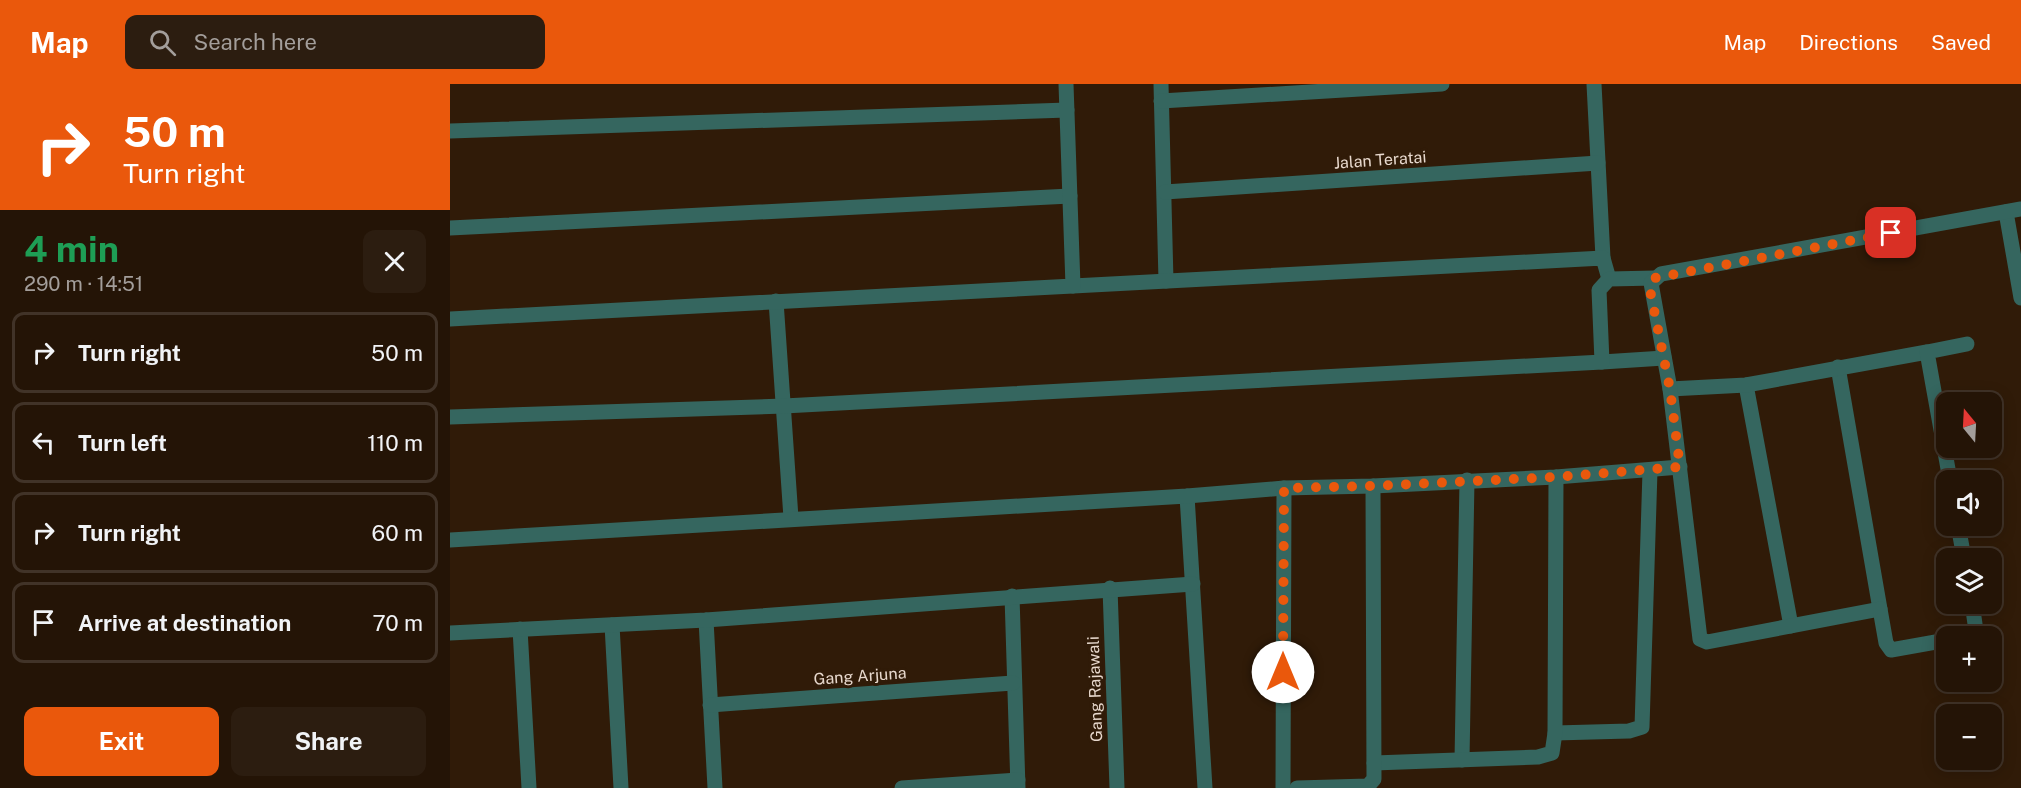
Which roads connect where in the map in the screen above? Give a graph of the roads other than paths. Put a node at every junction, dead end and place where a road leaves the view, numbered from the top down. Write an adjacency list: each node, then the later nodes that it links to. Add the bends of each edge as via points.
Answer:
1 (1066, 84): 6 (street)
2 (1161, 84): 5 (street)
3 (1442, 84): 5 (street)
4 (1594, 84): 8 (street)
5 (1161, 101): 9 (street)
6 (1067, 110): 7 (street); 10 (street)
7 (450, 130)
8 (1598, 163): 9 (street, Jalan Teratai); 13 (street)
9 (1165, 192): 16 (street)
10 (1070, 196): 12 (street); 17 (street)
11 (2013, 210): 14 (street); 18 (street)
12 (450, 228)
13 (1603, 258): 15 (street); 16 (street)
14 (1655, 278): 15 (street); 23 (street, via 1650,290)
15 (1609, 279): 24 (street, via 1599,290)
16 (1166, 281): 17 (street)
17 (1073, 286): 19 (street)
18 (2021, 298)
19 (776, 301): 20 (street); 28 (street)
20 (450, 319)
21 (1967, 344): 22 (street)
22 (1927, 352): 25 (street); 31 (street)
23 (1664, 358): 24 (street); 27 (street)
24 (1602, 362): 28 (street)
25 (1838, 367): 26 (street); 43 (street)
26 (1746, 385): 27 (street); 46 (street)
27 (1670, 389): 30 (street)
28 (784, 406): 29 (street); 38 (street)
29 (450, 417)
30 (1680, 467): 32 (street); 46 (street, via 1700,639 1707,642)
31 (1948, 470)
32 (1650, 471): 33 (street); 52 (street, via 1642,727 1629,731)
33 (1556, 477): 34 (street); 52 (street)
34 (1467, 480): 35 (street); 53 (street)
35 (1373, 486): 36 (street); 54 (street)
36 (1284, 488): 37 (street); 62 (street)
37 (1187, 496): 38 (street); 40 (street)
38 (791, 518): 39 (street)
39 (450, 540)
40 (1193, 584): 41 (street); 61 (street)
41 (1110, 588): 42 (street); 60 (street, Gang Rajawali)
42 (1012, 596): 44 (street); 50 (street)
43 (1880, 609): 46 (street); 49 (street, via 1886,643 1891,650)
44 (706, 620): 45 (street); 51 (street)
45 (612, 625): 47 (street); 57 (street)
46 (1791, 626)
47 (520, 629): 48 (street); 56 (street)
48 (450, 633)
49 (1936, 642)
50 (1013, 683): 51 (street, Gang Arjuna); 55 (street)
51 (710, 705): 58 (street)
52 (1555, 733): 53 (street, via 1554,748 1546,756)
53 (1462, 760): 54 (street)
54 (1374, 763): 63 (street, via 1374,779 1368,786)
55 (1018, 784): 59 (street)
56 (529, 788)
57 (621, 788)
58 (715, 788)
59 (902, 788)
60 (1117, 788)
61 (1205, 788)
62 (1283, 788)
63 (1297, 788)

